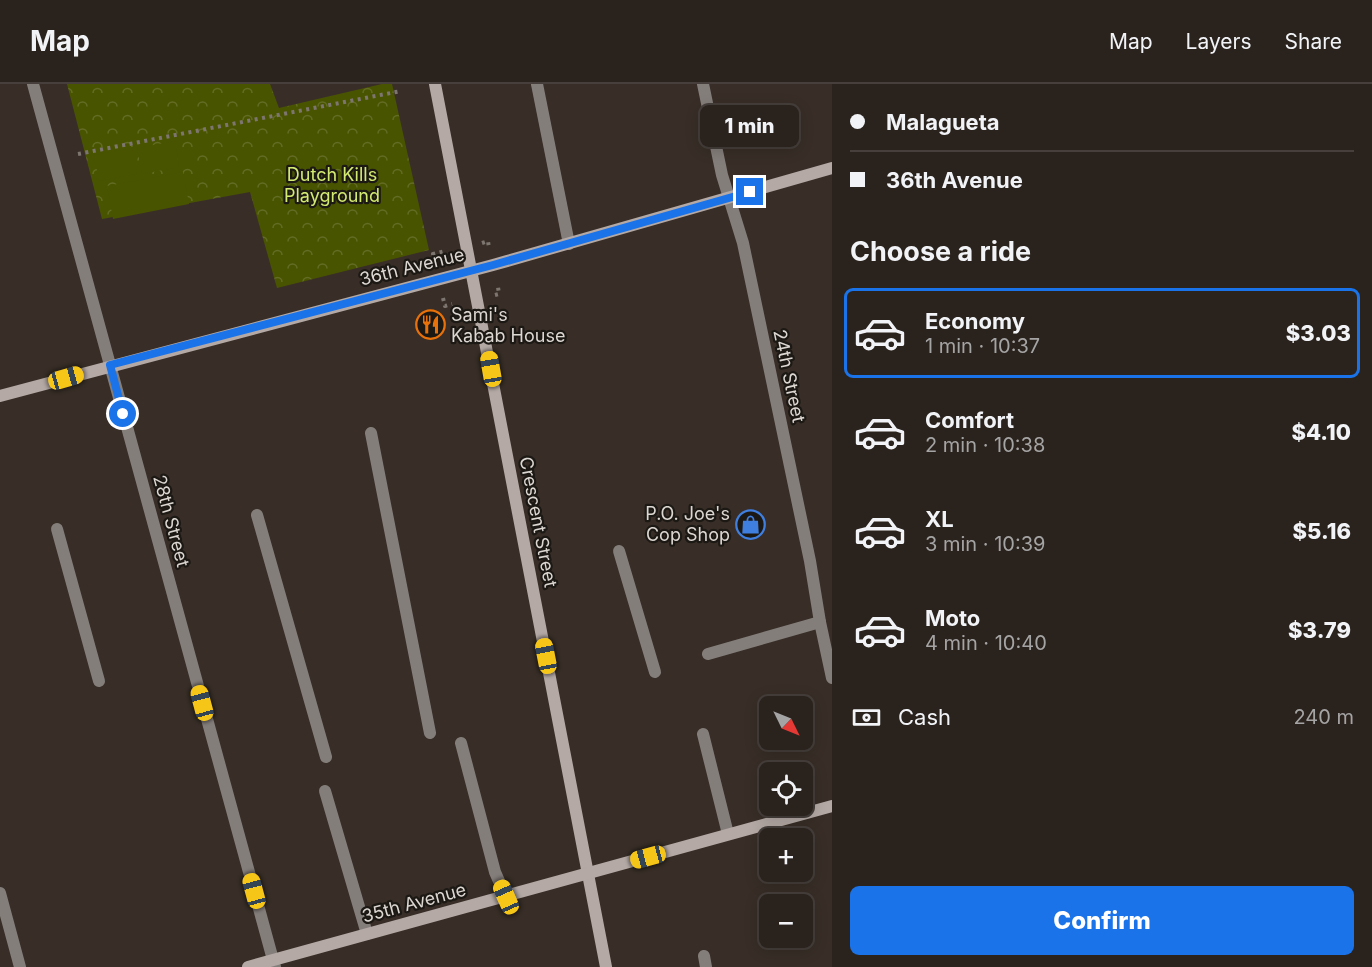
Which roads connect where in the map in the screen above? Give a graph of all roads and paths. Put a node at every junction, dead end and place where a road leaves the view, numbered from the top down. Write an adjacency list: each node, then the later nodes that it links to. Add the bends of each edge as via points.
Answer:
1 (33, 84): 19 (street, 28th Street)
2 (435, 84): 14 (street, Crescent Street)
3 (537, 84): 10 (street)
4 (703, 84): 8 (street, 24th Street)
5 (401, 91): 6 (path)
6 (78, 154)
7 (832, 168): 8 (street, 36th Avenue)
8 (729, 199): 10 (street, 36th Avenue); 25 (street, 24th Street, via 743,243)
9 (482, 243): 11 (path, via 488,242)
10 (569, 244): 14 (street, 36th Avenue)
11 (489, 248)
12 (445, 251): 13 (path, via 433,254)
13 (435, 262)
14 (472, 270): 19 (street, 36th Avenue); 37 (street, Crescent Street)
15 (498, 287): 16 (path, via 499,294)
16 (495, 295)
17 (443, 298): 18 (path, via 445,306)
18 (452, 304)
19 (110, 365): 20 (street, 36th Avenue); 41 (street, 28th Street)
20 (0, 396)
21 (371, 433): 30 (street)
22 (257, 515): 33 (street)
23 (57, 529): 29 (street)
24 (619, 551): 27 (street)
25 (820, 622): 26 (street); 28 (street, 24th Street)
26 (708, 654)
27 (655, 672)
28 (832, 678)
29 (99, 681)
30 (430, 733)
31 (703, 734): 36 (street)
32 (461, 743): 39 (street, via 495,872)
33 (326, 757)
34 (325, 791): 40 (street)
35 (832, 806): 36 (street, 35th Avenue)
36 (728, 834): 37 (street, 35th Avenue)
37 (588, 874): 39 (street, 35th Avenue); 44 (street, Crescent Street)
38 (0, 893): 42 (street)
39 (506, 897): 40 (street, 35th Avenue)
40 (367, 934): 41 (street, 35th Avenue)
41 (274, 964): 43 (street, 35th Avenue)
42 (20, 967)
43 (248, 967)
44 (606, 967)

